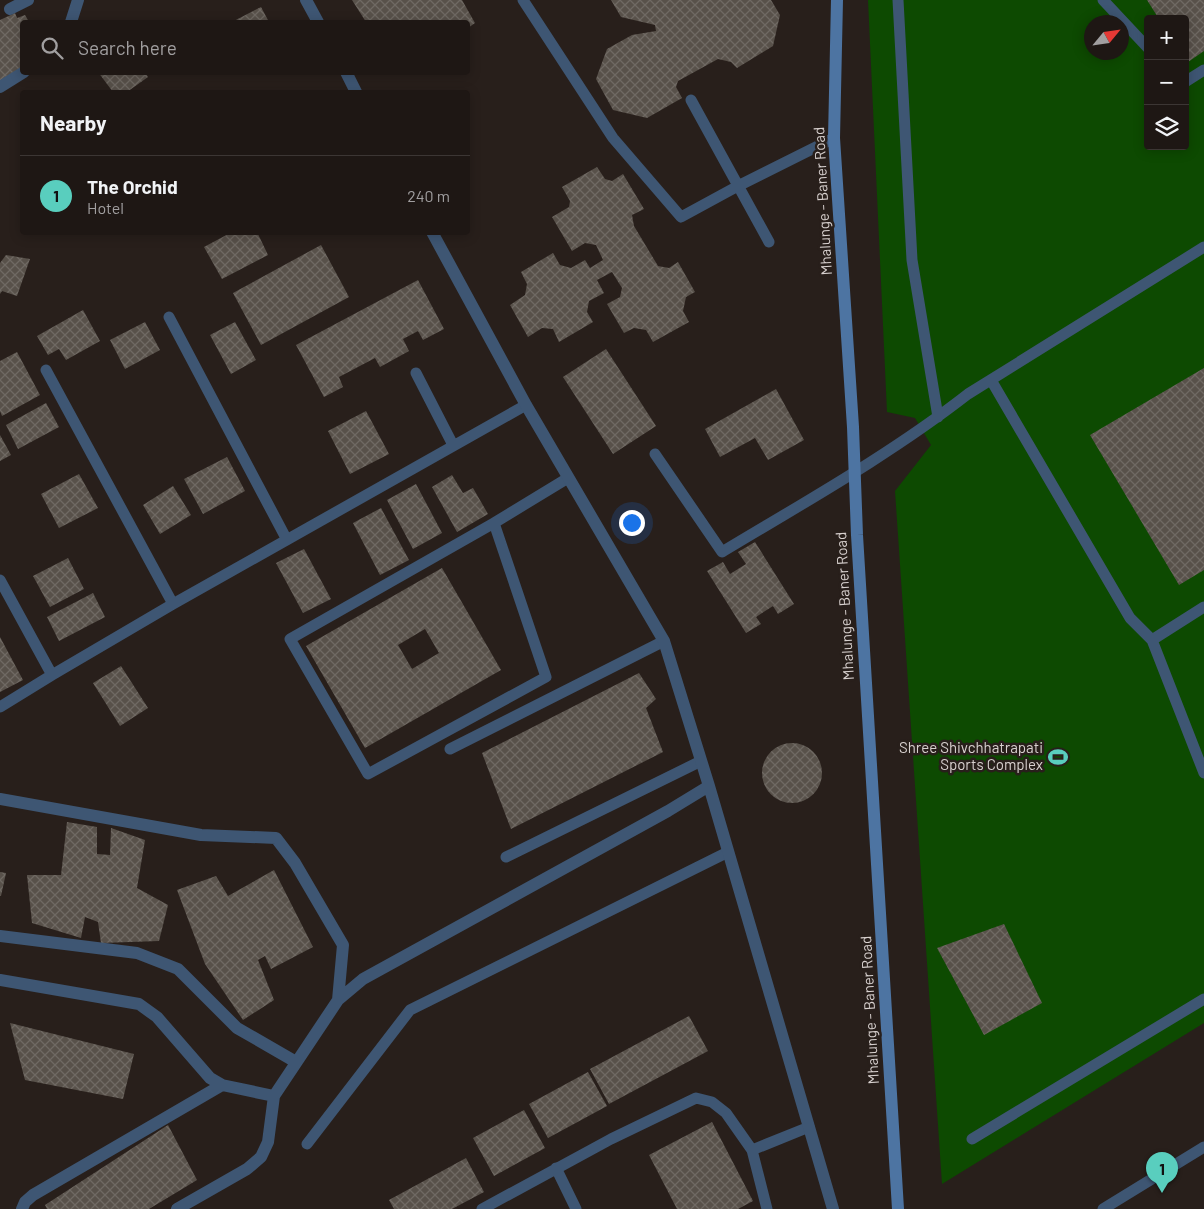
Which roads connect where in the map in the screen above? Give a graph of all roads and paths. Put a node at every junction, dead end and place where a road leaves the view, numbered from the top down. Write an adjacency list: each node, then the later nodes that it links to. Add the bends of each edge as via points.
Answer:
1 (28, 0): 8 (street)
2 (78, 0): 9 (street)
3 (306, 0): 10 (street)
4 (523, 0): 20 (lane, via 613,138 681,217)
5 (837, 0): 19 (main road, Mhalunge - Baner Road)
6 (898, 0): 29 (lane, via 912,260)
7 (1104, 0): 11 (lane)
8 (10, 8)
9 (72, 20)
10 (317, 20)
11 (1144, 44)
12 (1204, 70): 15 (lane)
13 (20, 74): 16 (street)
14 (348, 75): 17 (street)
15 (1189, 79)
16 (0, 87)
17 (355, 90)
18 (690, 100): 20 (lane)
19 (834, 138): 20 (lane); 32 (main road, Mhalunge - Baner Road)
20 (738, 186): 22 (lane)
21 (434, 235): 28 (street)
22 (769, 242)
23 (1204, 247): 27 (lane)
24 (169, 317): 35 (lane)
25 (46, 370): 37 (lane)
26 (416, 374): 30 (lane)
27 (991, 380): 29 (lane); 39 (lane, via 1130,618)
28 (526, 405): 30 (lane); 33 (street)
29 (938, 417): 32 (lane)
30 (453, 445): 35 (lane)
31 (655, 454): 32 (lane, via 722,552)
32 (854, 472): 69 (main road, Mhalunge - Baner Road)
33 (568, 478): 34 (lane); 40 (street)
34 (494, 523): 34 (lane, via 546,677 368,774 290,639)
35 (287, 540): 37 (lane)
36 (0, 580): 41 (lane)
37 (173, 604): 41 (lane)
38 (1204, 607): 39 (lane)
39 (1152, 640): 45 (lane)
40 (664, 641): 43 (lane); 44 (street)
41 (52, 675): 42 (lane)
42 (0, 707)
43 (450, 749)
44 (701, 761): 46 (street); 49 (lane)
45 (1204, 773)
46 (709, 786): 48 (street); 53 (street, via 363,979)
47 (0, 799): 53 (street, via 201,836 276,838 295,863 343,945)
48 (728, 852): 57 (street); 59 (lane, via 410,1010)
49 (506, 857)
50 (0, 936): 54 (street, via 136,953 178,969 236,1028)
51 (0, 980): 55 (street, via 139,1004 157,1017 210,1078)
52 (1204, 999): 58 (lane)
53 (338, 1000): 54 (street)
54 (296, 1062): 56 (street)
55 (222, 1085): 56 (street); 63 (street, via 33,1195)
56 (274, 1096): 64 (street, via 268,1142 261,1157 247,1169)
57 (809, 1127): 61 (lane); 68 (street)
58 (972, 1139)
59 (307, 1144)
60 (1204, 1147): 70 (lane)
61 (752, 1150): 62 (lane, via 726,1113 712,1102 696,1098); 67 (lane)
62 (556, 1168): 65 (lane); 66 (lane)
63 (22, 1209)
64 (177, 1209)
65 (482, 1209)
66 (576, 1209)
67 (767, 1209)
68 (833, 1209)
69 (898, 1209)
70 (1103, 1209)

